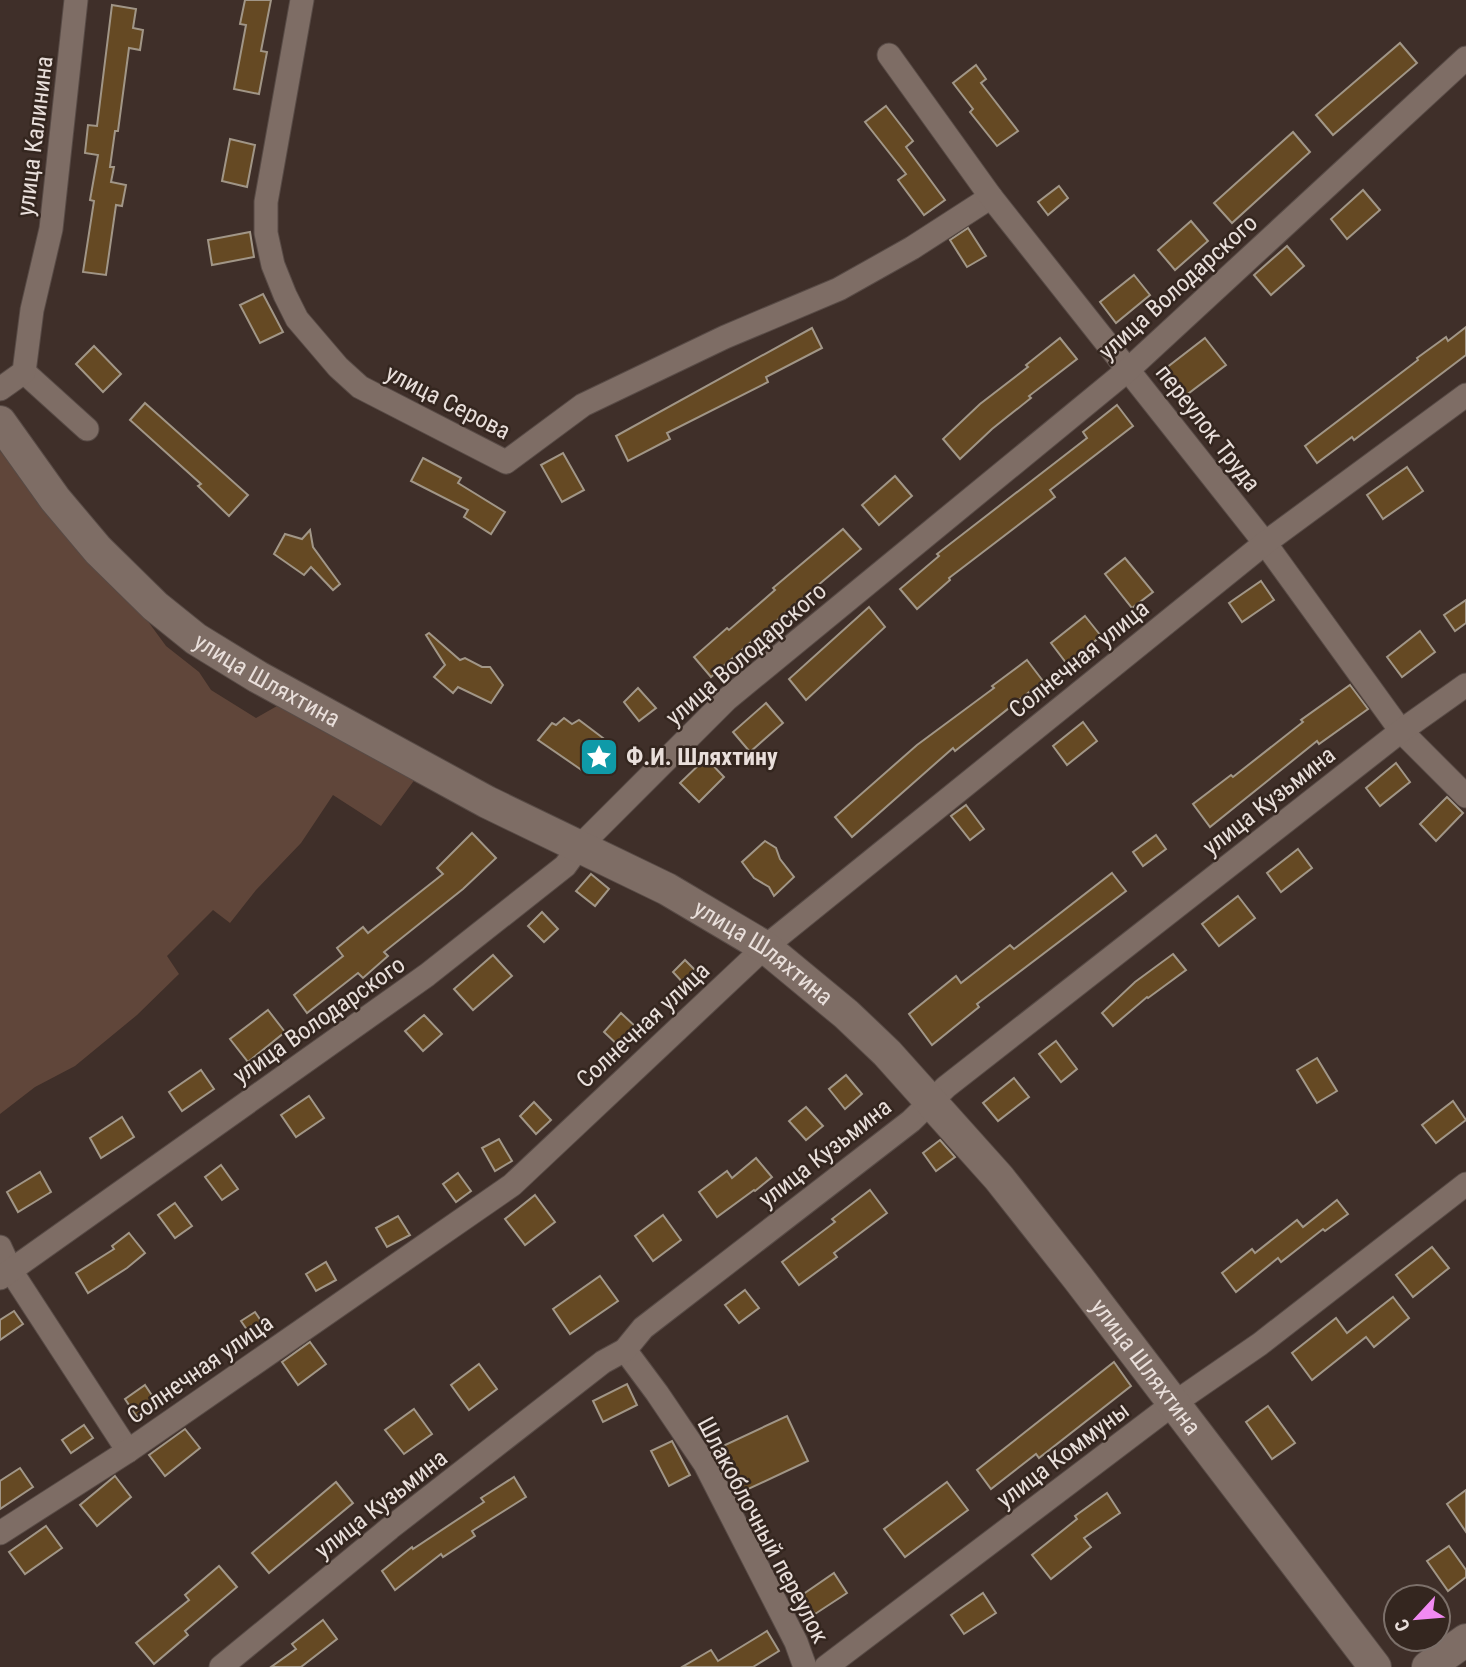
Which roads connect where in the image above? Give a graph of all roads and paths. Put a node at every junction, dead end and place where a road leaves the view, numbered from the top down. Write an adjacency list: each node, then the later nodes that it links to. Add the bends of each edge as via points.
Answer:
1 (76, 0): 7 (street, улица Калинина, via 51,229 32,310)
2 (302, 0): 5 (street, улица Серова, via 266,202 266,233 285,295 297,319 360,387 506,462 583,405 839,289)
3 (889, 55): 5 (street, переулок Труда)
4 (1466, 58): 6 (street, улица Володарского)
5 (991, 197): 6 (street, переулок Труда)
6 (1129, 369): 12 (street, переулок Труда); 16 (street, улица Володарского, via 727,699)
7 (24, 372): 8 (street); 11 (street)
8 (0, 389)
9 (1466, 395): 12 (street, Солнечная улица)
10 (0, 422): 16 (main road, улица Шляхтина, via 98,550 196,639 487,802)
11 (87, 429)
12 (1265, 543): 14 (street, переулок Труда); 17 (street, Солнечная улица)
13 (1466, 685): 14 (street, улица Кузьмина)
14 (1401, 731): 15 (street, переулок Труда); 18 (street, улица Кузьмина)
15 (1466, 796)
16 (579, 847): 17 (main road, улица Шляхтина, via 667,889); 21 (street, улица Володарского, via 565,866 427,975)
17 (765, 947): 18 (main road, улица Шляхтина, via 854,1022); 24 (street, Солнечная улица, via 512,1185)
18 (931, 1101): 22 (street, улица Кузьмина, via 643,1328); 23 (main road, улица Шляхтина, via 999,1178)
19 (1466, 1184): 23 (street, улица Коммуны, via 1261,1343)
20 (0, 1247): 21 (street)
21 (5, 1274): 24 (street)
22 (625, 1350): 27 (street, улица Кузьмина, via 603,1362 390,1528); 28 (street, Шлакоблочный переулок, via 705,1464)
23 (1173, 1404): 29 (street, улица Коммуны); 30 (main road, улица Шляхтина)
24 (128, 1451): 25 (street, Солнечная улица)
25 (0, 1533)
26 (1466, 1640): 31 (main road)
27 (221, 1667)
28 (805, 1667)
29 (826, 1667)
30 (1375, 1667)
31 (1428, 1667)

